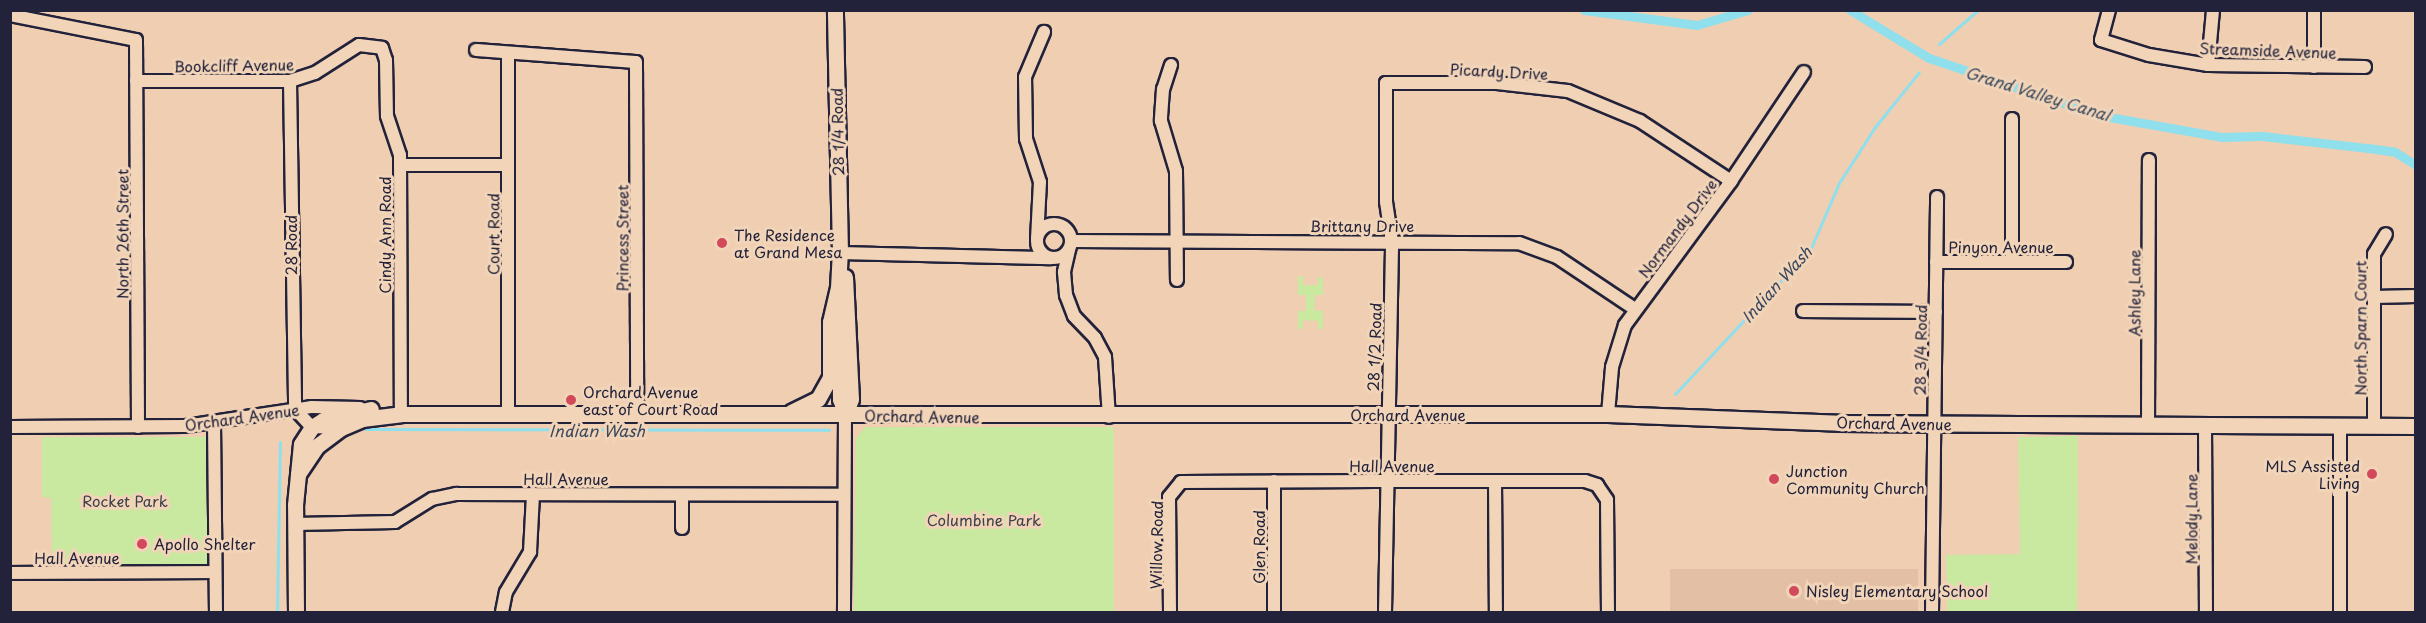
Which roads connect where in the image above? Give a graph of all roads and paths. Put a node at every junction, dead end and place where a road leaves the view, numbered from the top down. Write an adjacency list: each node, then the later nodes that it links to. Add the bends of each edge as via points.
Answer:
1 (834, 10): 29 (main road, 28 1/4 Road)
2 (2109, 10): 11 (street, Streamside Avenue, via 2100,40 2149,55)
3 (2213, 10): 11 (street)
4 (2314, 10): 12 (street)
5 (10, 15): 15 (street, North 26th Street, via 136,40)
6 (1044, 32): 25 (street, via 1025,77 1026,139 1040,182)
7 (476, 50): 8 (street)
8 (508, 54): 21 (street, Court Road); 45 (street, Princess Street, via 636,62)
9 (386, 60): 16 (street, Bookcliff Avenue, via 380,46 359,45 315,73); 20 (street, Cindy Ann Road, via 387,116 399,147)
10 (1171, 65): 26 (street, via 1163,89 1161,121 1176,171)
11 (2208, 65): 12 (street, Streamside Avenue)
12 (2314, 67): 13 (street, Streamside Avenue)
13 (2365, 67)
14 (1804, 72): 22 (street, Normandy Drive)
15 (136, 81): 16 (street, Bookcliff Avenue); 58 (street, North 26th Street)
16 (290, 81): 41 (street, 28 Road)
17 (1386, 83): 22 (street, Picardy Drive, via 1497,83 1568,91 1640,121); 27 (street, 28 1/2 Road, via 1386,202)
18 (2012, 119): 32 (street)
19 (2149, 160): 53 (street, Ashley Lane)
20 (400, 165): 21 (street); 43 (street, Cindy Ann Road)
21 (508, 165): 44 (street, Court Road)
22 (1731, 181): 38 (street, Normandy Drive)
23 (1937, 197): 31 (street, 28 3/4 Road)
24 (2386, 234): 37 (street, North Sparn Court, via 2374,254)
25 (1037, 239): 28 (street, via 1042,229 1058,225 1067,231); 30 (street, via 1039,249)
26 (1177, 241): 27 (street, Brittany Drive); 28 (street, Brittany Drive); 34 (street)
27 (1392, 242): 38 (street, Brittany Drive, via 1501,242 1532,246 1557,257); 49 (street, 28 1/2 Road)
28 (1070, 245): 30 (street, via 1059,258); 50 (street, via 1064,272 1066,295 1074,316 1099,343 1105,357)
29 (840, 253): 30 (street, via 1024,254); 35 (main road, 28 1/4 Road); 48 (main road, 28 1/4 Road, via 846,283 851,388)
30 (1051, 258)
31 (1936, 262): 32 (street, Pinyon Avenue); 40 (street, 28 3/4 Road)
32 (2012, 262): 33 (street, Pinyon Avenue)
33 (2066, 262)
34 (1177, 280)
35 (838, 288): 47 (main road, via 830,322 830,377 826,387 810,404); 48 (street, 28 1/4 Road, via 839,400)
36 (2415, 296): 37 (street)
37 (2374, 297): 55 (street, North Sparn Court)
38 (1635, 309): 46 (street, Normandy Drive, via 1615,353)
39 (1803, 311): 40 (street)
40 (1936, 312): 52 (street, 28 3/4 Road)
41 (295, 409): 42 (street, Orchard Avenue); 51 (street, Orchard Avenue); 59 (street)
42 (373, 409): 43 (main road, Orchard Avenue); 59 (main road, via 335,416)
43 (400, 414): 44 (main road, Orchard Avenue); 61 (main road, Orchard Avenue, via 362,419)
44 (508, 414): 45 (main road, Orchard Avenue)
45 (637, 414): 47 (main road, Orchard Avenue)
46 (1608, 414): 49 (main road, Orchard Avenue); 52 (main road, Orchard Avenue)
47 (774, 415): 48 (main road, Orchard Avenue)
48 (845, 415): 50 (main road, Orchard Avenue); 69 (street, 28 1/4 Road)
49 (1386, 415): 50 (main road, Orchard Avenue); 64 (street, 28 1/2 Road)
50 (1109, 417)
51 (214, 424): 58 (street, Orchard Avenue); 72 (street)
52 (1932, 424): 53 (main road, Orchard Avenue); 83 (street, 28 3/4 Road)
53 (2148, 425): 54 (main road, Orchard Avenue)
54 (2205, 425): 60 (main road, Orchard Avenue); 84 (street, Melody Lane)
55 (2374, 426): 56 (main road, Orchard Avenue); 60 (main road, Orchard Avenue)
56 (2415, 426)
57 (10, 427): 58 (street, Orchard Avenue)
58 (138, 427)
59 (312, 427): 61 (street, Orchard Avenue); 62 (main road, via 301,444)
60 (2340, 427): 85 (street)
61 (341, 428): 62 (main road, via 317,446)
62 (298, 474): 70 (main road)
63 (1274, 481): 64 (street, Hall Avenue); 66 (street, Hall Avenue); 79 (street, Glen Road)
64 (1385, 481): 65 (street, Hall Avenue); 80 (street, 28 1/2 Road)
65 (1495, 481): 81 (street); 82 (street, Hall Avenue, via 1585,481 1602,488 1608,507)
66 (1181, 482): 78 (street, Willow Road, via 1169,497)
67 (533, 494): 68 (street, Hall Avenue); 70 (street, Hall Avenue, via 442,496 395,522); 76 (street, via 530,552 506,592)
68 (682, 495): 69 (street, Hall Avenue); 71 (street)
69 (844, 495): 77 (street, 28 1/4 Road)
70 (295, 524): 75 (main road)
71 (682, 528)
72 (215, 572): 73 (street, Hall Avenue); 74 (street)
73 (10, 573)
74 (216, 612)
75 (296, 612)
76 (502, 612)
77 (844, 612)
78 (1170, 612)
79 (1274, 612)
80 (1385, 612)
81 (1496, 612)
82 (1608, 612)
83 (1932, 612)
84 (2206, 612)
85 (2340, 612)

